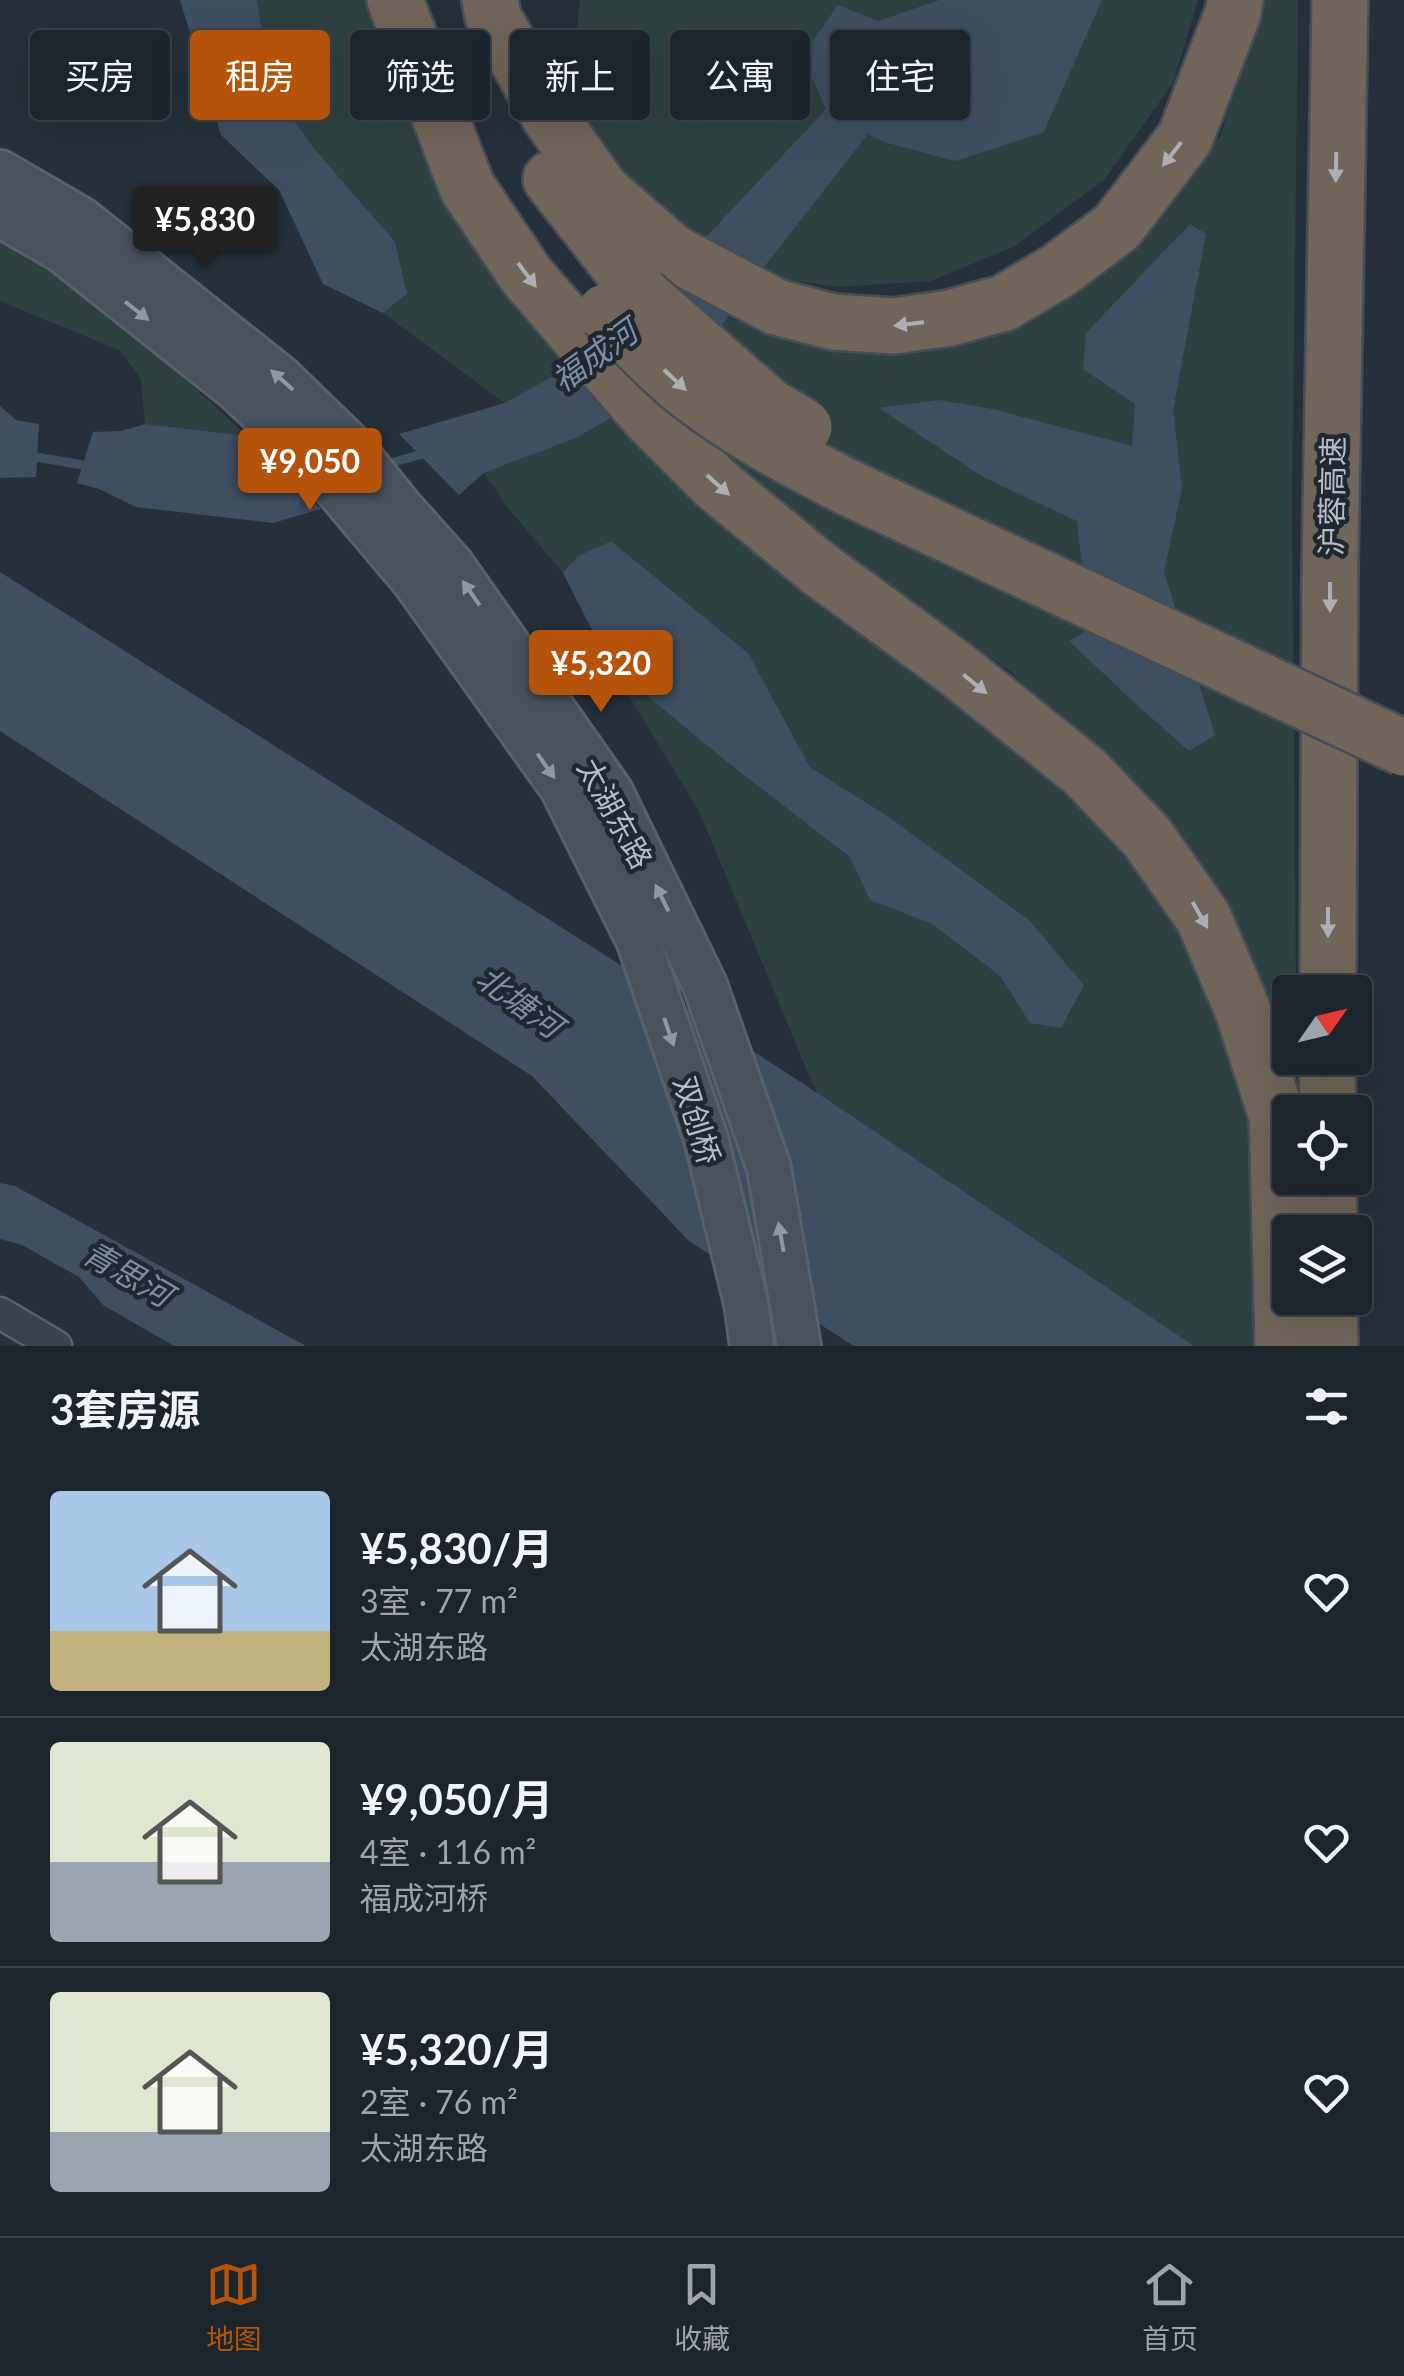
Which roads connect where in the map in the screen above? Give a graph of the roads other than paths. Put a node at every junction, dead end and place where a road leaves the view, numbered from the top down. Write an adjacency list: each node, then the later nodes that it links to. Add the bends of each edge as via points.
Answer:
1 (395, 0): 9 (highway, one-way to 9, via 466,187 526,275)
2 (414, 0): 9 (highway, via 426,38 494,172 557,256)
3 (478, 0): 9 (highway, via 494,69 542,167)
4 (490, 0): 9 (highway, via 493,17 550,117 602,191)
5 (1235, 0): 9 (highway, one-way to 9, via 1185,138 1116,226 1004,303 894,326 833,322 752,295)
6 (1340, 0): 15 (highway, 沪蓉高速, one-way to 15)
7 (0, 172): 10 (main road, one-way to 7, via 281,378 81,218)
8 (0, 215): 10 (main road, one-way to 10, via 61,250 236,389)
9 (626, 301): 12 (highway, bridge, via 770,407 931,500); 13 (highway, one-way to 13, bridge, via 687,391 789,458); 22 (highway, one-way to 22, via 649,416 716,484 818,568 1085,772 1146,837 1203,917 1278,1117)
10 (332, 454): 11 (main road)
11 (382, 514): 14 (main road, 太湖东路, one-way to 14, via 414,580 562,788); 16 (main road, 太湖东路, one-way to 11, via 611,792 452,565)
12 (1404, 719)
13 (1404, 748)
14 (638, 940): 21 (main road, 双创桥, one-way to 21, via 706,1140)
15 (1328, 975)
16 (705, 985): 19 (main road, 双创桥, one-way to 16, via 769,1168)
17 (0, 1314): 20 (street)
18 (1329, 1315): 23 (highway)
19 (798, 1340)
20 (56, 1346)
21 (752, 1346)
22 (1283, 1346)
23 (1330, 1346)

